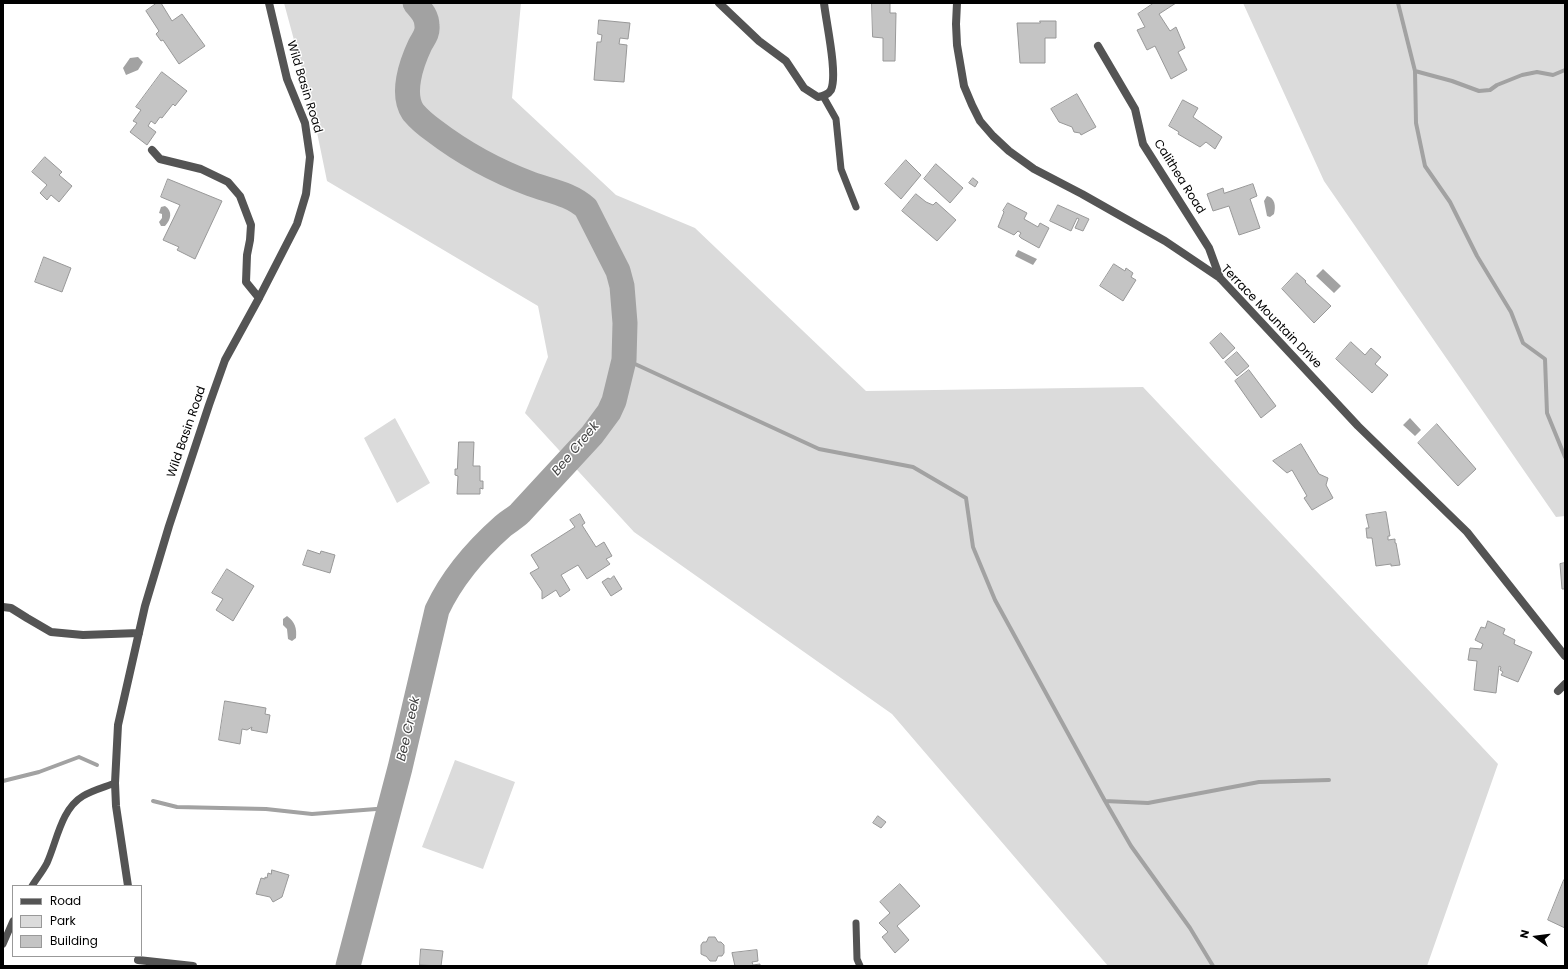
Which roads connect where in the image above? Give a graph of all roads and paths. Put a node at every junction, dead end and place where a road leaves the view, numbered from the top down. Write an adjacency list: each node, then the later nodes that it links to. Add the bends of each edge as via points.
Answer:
1 (269, 3): 10 (street, Wild Basin Road, via 287,79 305,123 310,157 306,194 297,224)
2 (719, 3): 6 (street, via 759,41 786,61 804,88 818,97)
3 (824, 3): 6 (street, via 834,76 831,90)
4 (957, 3): 9 (street, Terrace Mountain Drive, via 957,45 964,86 980,121 994,136 1034,169 1165,241)
5 (1098, 46): 9 (street, Calithea Road, via 1135,109 1143,144 1209,248)
6 (823, 96): 8 (lane, via 836,119 841,168)
7 (152, 150): 10 (street, via 160,159 201,169 228,182 240,196 251,225 246,282)
8 (856, 207)
9 (1220, 278): 13 (street, Terrace Mountain Drive, via 1358,426 1467,532)
10 (259, 298): 12 (street, Wild Basin Road, via 225,360 169,526)
11 (3, 607): 12 (street, via 11,608 51,632 83,635)
12 (139, 633): 16 (street, Wild Basin Road, via 118,725)
13 (1565, 656)
14 (1565, 684): 15 (street)
15 (1558, 691)
16 (115, 783): 17 (lane, via 83,796 72,804 61,823 46,864); 18 (street, Wild Basin Road)
17 (33, 885)
18 (128, 885)
19 (12, 923): 21 (lane)
20 (856, 923): 24 (lane, via 857,959)
21 (3, 944)
22 (138, 961): 23 (street)
23 (193, 966)
24 (860, 966)

